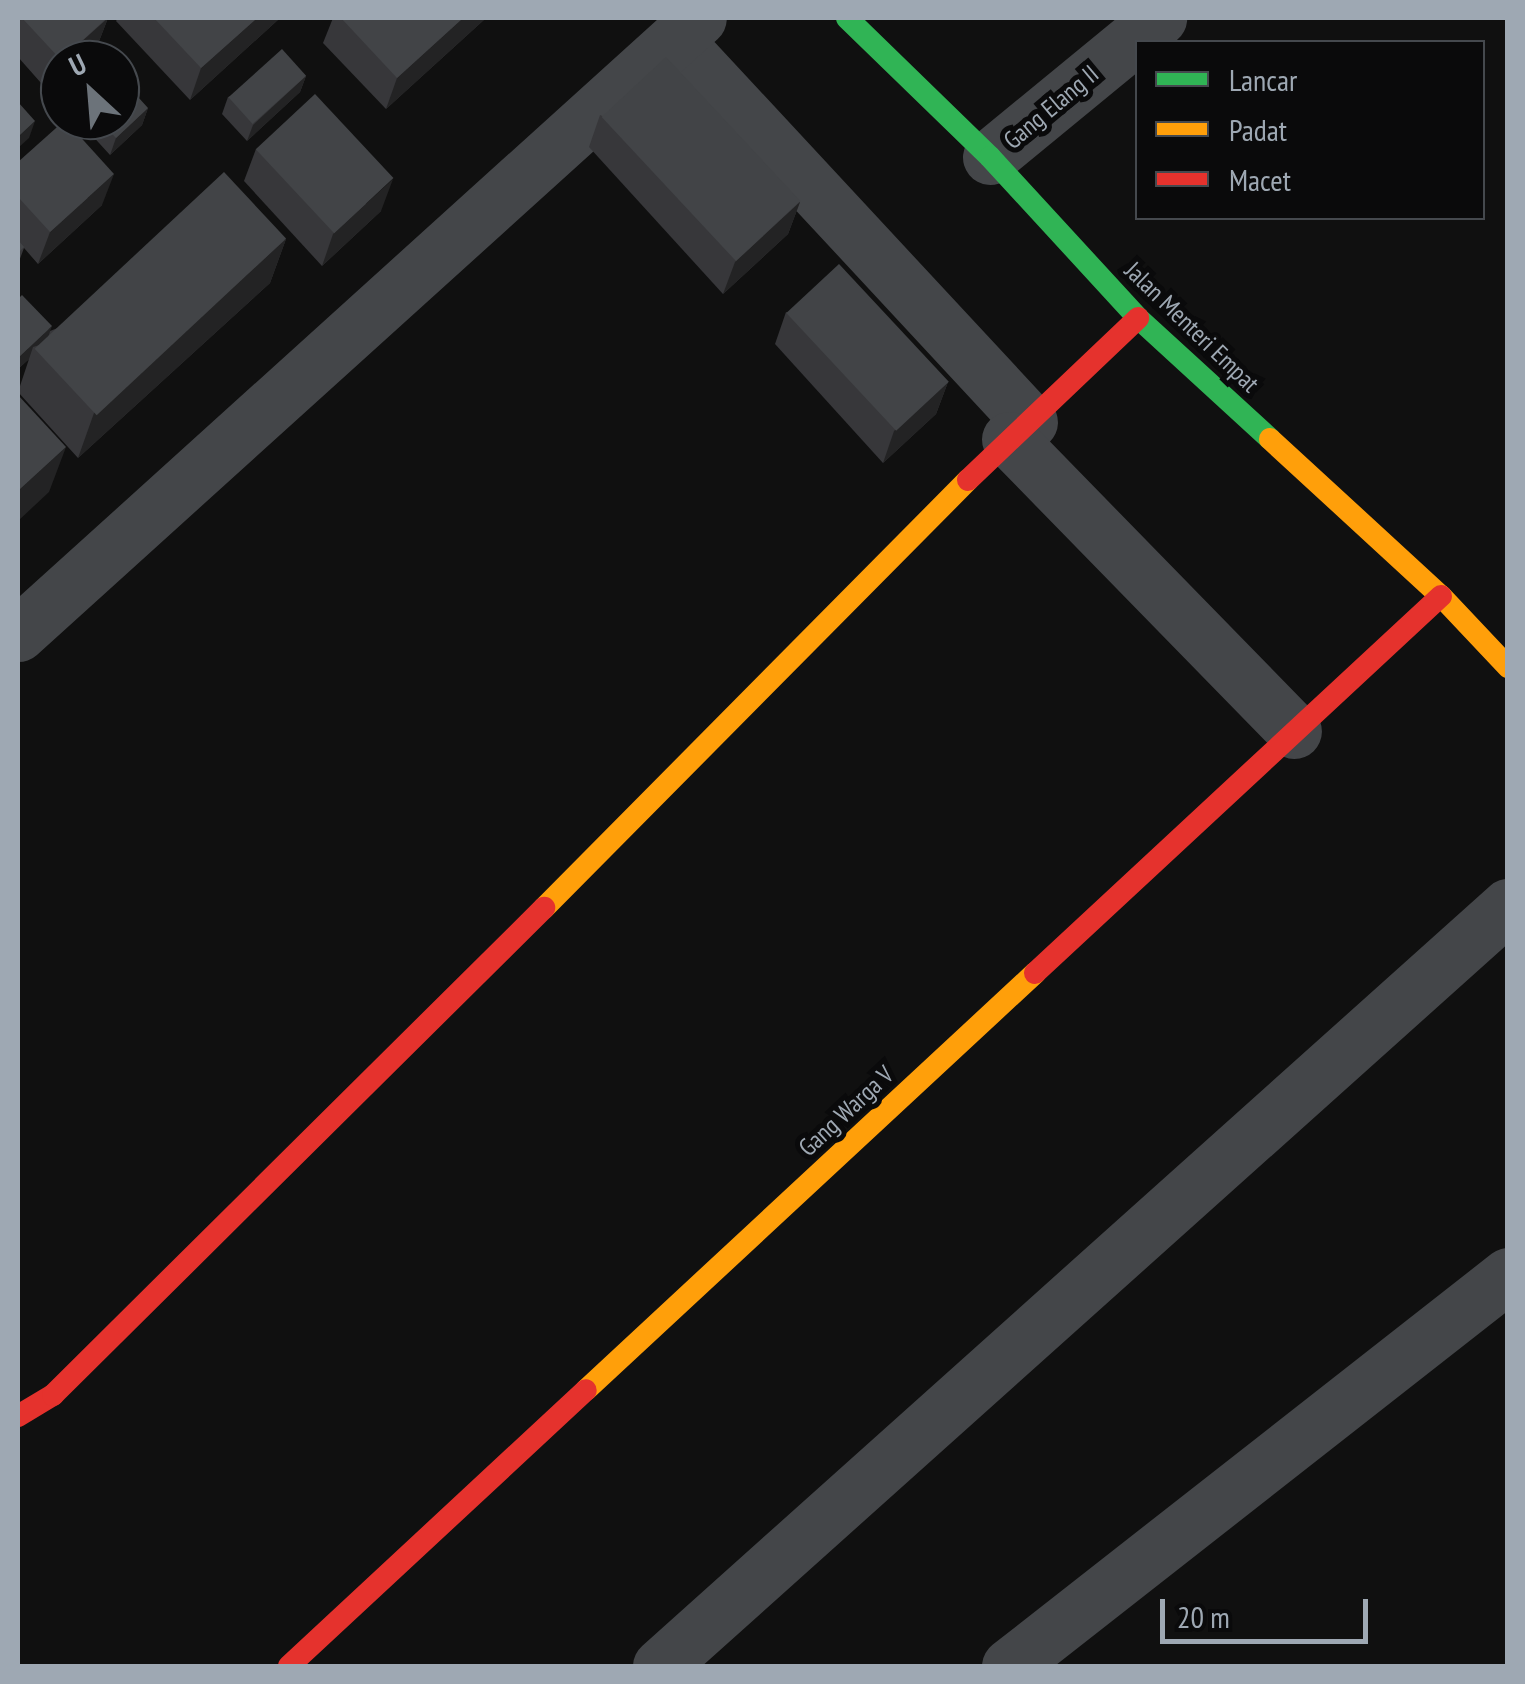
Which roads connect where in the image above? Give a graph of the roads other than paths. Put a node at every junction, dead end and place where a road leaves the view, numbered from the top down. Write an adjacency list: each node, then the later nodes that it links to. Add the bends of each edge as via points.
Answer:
1 (847, 18): 4 (street, Jalan Menteri Empat)
2 (1159, 18): 4 (street, Gang Elang II)
3 (688, 29): 6 (street); 8 (street)
4 (990, 158): 5 (street, Jalan Menteri Empat)
5 (1138, 318): 6 (street); 7 (street, Jalan Menteri Empat)
6 (1019, 430): 10 (street); 13 (street, via 345,1110 53,1395)
7 (1441, 596): 9 (street, Jalan Menteri Empat); 10 (street, Gang Warga V)
8 (18, 634)
9 (1508, 667)
10 (1294, 731): 14 (street, Gang Warga V)
11 (1508, 906): 15 (street)
12 (1508, 1275): 16 (street)
13 (18, 1416)
14 (289, 1666)
15 (660, 1666)
16 (1010, 1666)

